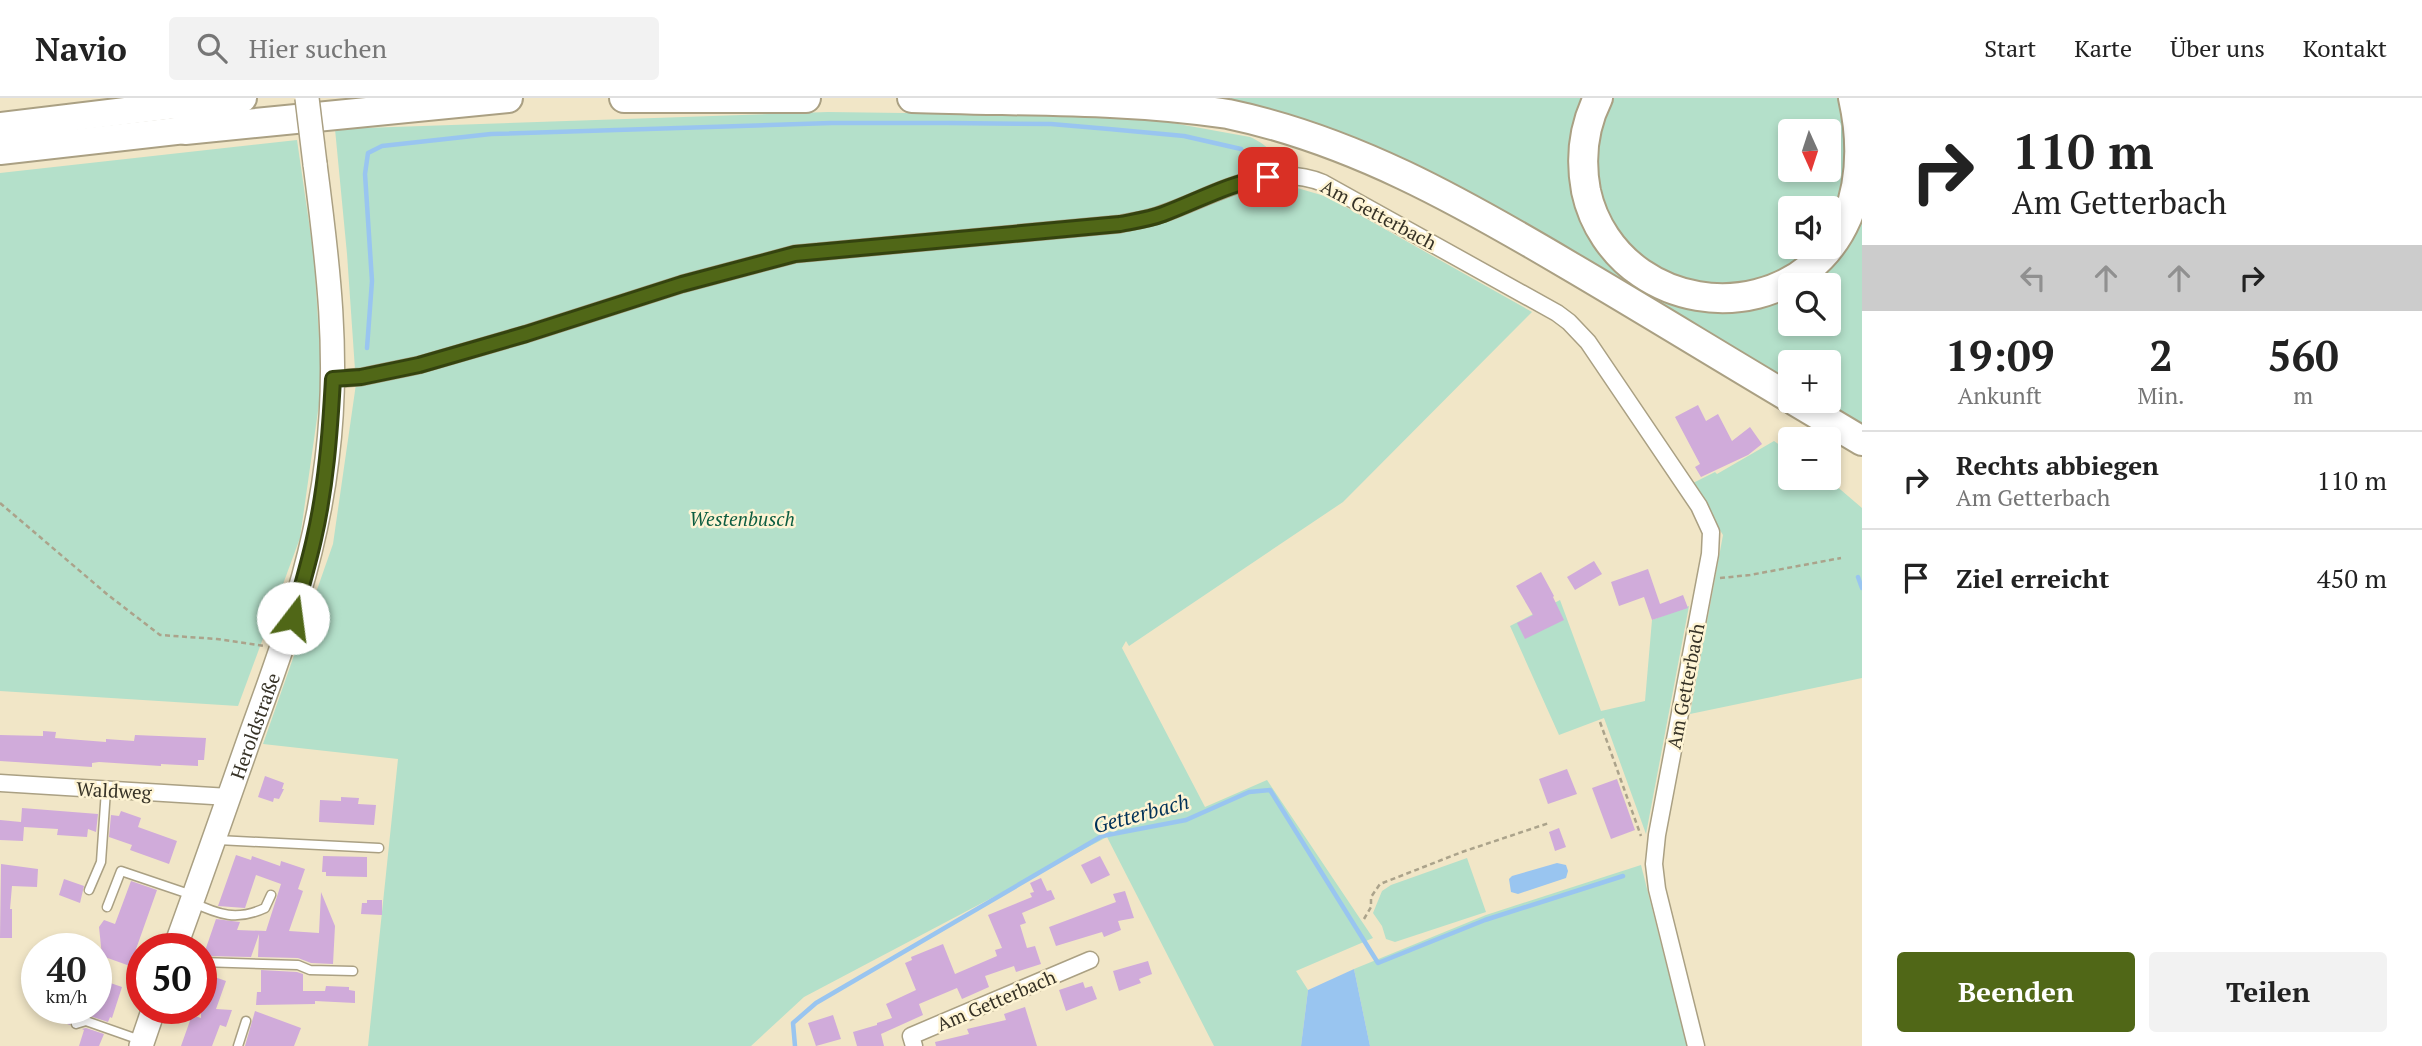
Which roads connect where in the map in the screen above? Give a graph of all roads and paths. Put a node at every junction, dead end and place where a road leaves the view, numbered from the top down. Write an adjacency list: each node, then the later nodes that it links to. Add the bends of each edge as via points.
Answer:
1 (243, 98): 9 (highway)
2 (307, 98): 12 (main road, Heroldstraße, bridge, via 331,288)
3 (508, 98): 9 (highway)
4 (624, 98): 5 (highway)
5 (806, 98)
6 (912, 98): 13 (highway, via 1160,104 1252,120 1338,145 1467,206)
7 (1598, 98): 8 (highway, via 1584,139 1583,168 1592,212 1606,237 1626,262 1657,284 1694,297 1725,299 1758,294 1791,279 1820,258 1841,230 1858,177 1860,145)
8 (1853, 98)
9 (180, 117): 10 (highway); 11 (highway)
10 (0, 126)
11 (0, 151)
12 (333, 379): 18 (street, Am Getterbach, via 419,365 795,254 1120,224 1161,215 1254,179 1295,174 1323,183 1386,217 1569,322 1588,342 1707,521 1712,541); 19 (main road, Heroldstraße, via 314,539)
13 (1778, 391)
14 (1815, 413): 15 (highway)
15 (1862, 441)
16 (0, 503): 19 (path, via 160,635)
17 (1841, 558): 18 (path)
18 (1706, 579): 43 (street, Am Getterbach, via 1654,864)
19 (282, 648): 23 (main road, Heroldstraße)
20 (1600, 722): 26 (path)
21 (0, 783): 22 (street, Waldweg)
22 (106, 789): 23 (street, Waldweg); 28 (lane, via 101,862)
23 (229, 797): 25 (main road, Heroldstraße)
24 (1549, 823): 32 (path, via 1380,884)
25 (214, 840): 27 (lane); 30 (main road, Heroldstraße)
26 (1642, 840)
27 (379, 848)
28 (89, 890)
29 (271, 895): 30 (lane, via 265,908 249,916 216,914)
30 (193, 899): 31 (lane, via 121,871); 33 (main road, Heroldstraße)
31 (107, 906)
32 (1364, 919)
33 (181, 933)
34 (1090, 960): 42 (street, Am Getterbach, via 911,1036)
35 (217, 962): 36 (lane)
36 (353, 971)
37 (246, 1021): 41 (lane)
38 (94, 1024): 40 (lane)
39 (149, 1024): 40 (main road)
40 (142, 1043)
41 (238, 1046)
42 (914, 1046)
43 (1696, 1046)

